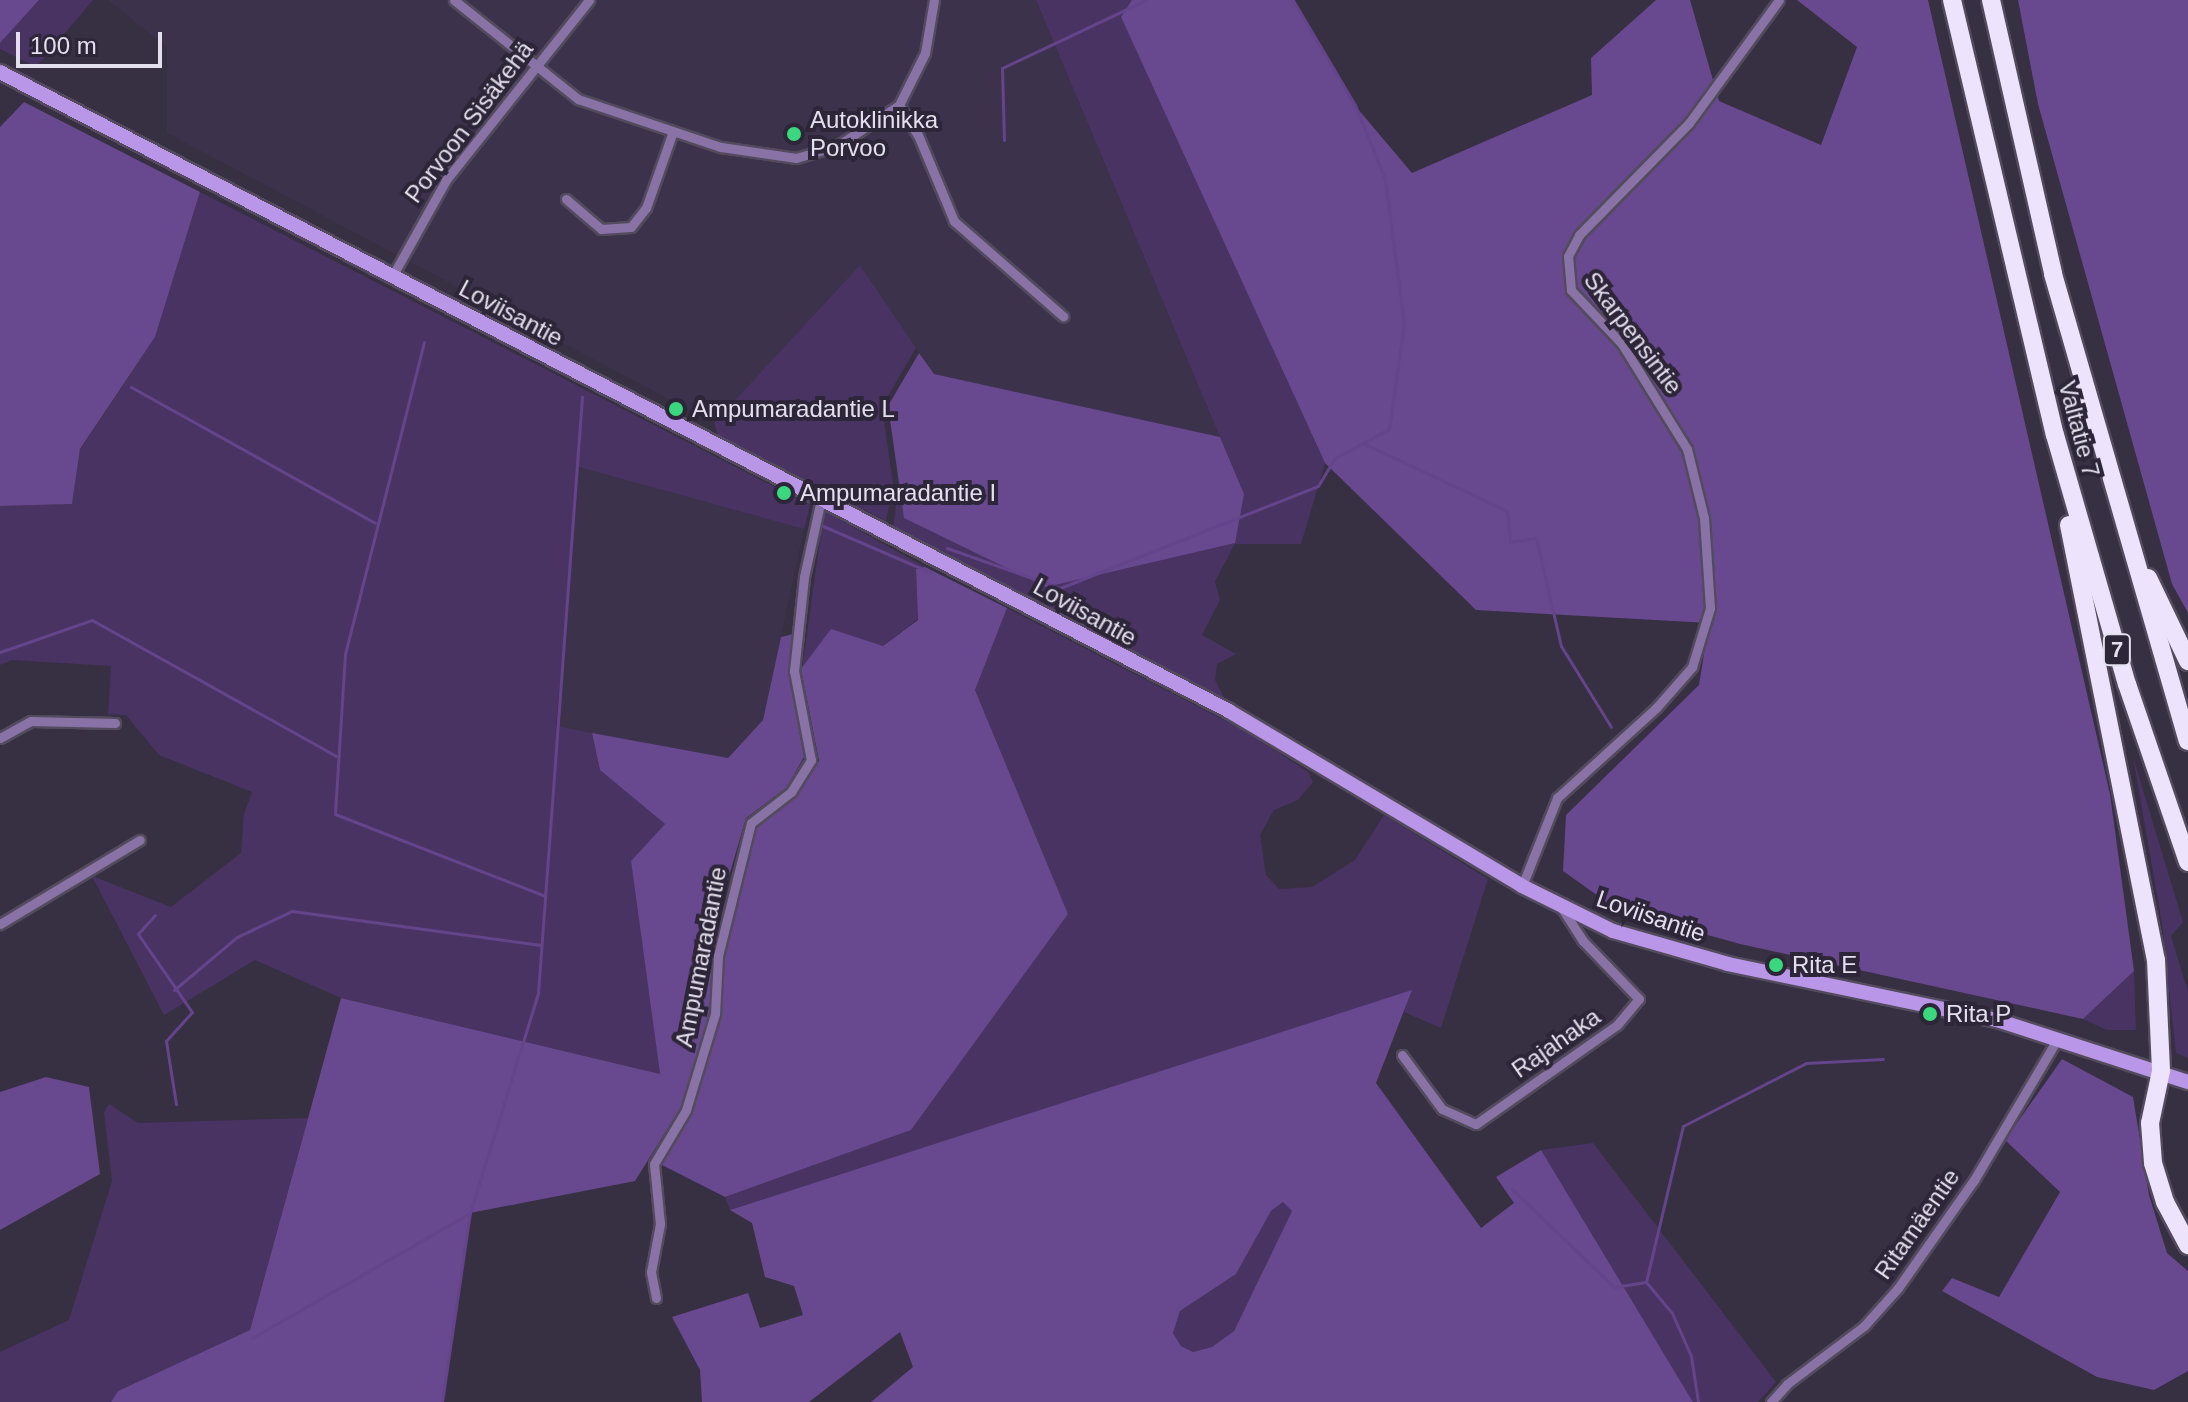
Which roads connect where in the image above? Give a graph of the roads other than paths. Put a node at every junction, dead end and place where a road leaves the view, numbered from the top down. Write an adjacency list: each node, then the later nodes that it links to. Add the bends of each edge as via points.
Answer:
1 (454, 0): 7 (street)
2 (589, 0): 7 (street, Porvoon Sisäkehä)
3 (934, 0): 9 (street, via 925,53)
4 (1779, 0): 23 (street, Skarpensintie, via 1689,123 1579,235 1568,256 1571,290 1622,344 1687,449 1704,518 1710,608 1692,667 1656,708 1557,798)
5 (1952, 0): 15 (highway, Valtatie 7 / 7)
6 (1991, 0): 14 (highway, Valtatie 7 / 7, via 2027,168)
7 (535, 66): 10 (street, via 578,99); 12 (street, Porvoon Sisäkehä, via 446,180)
8 (0, 72): 12 (main road, Loviisantie)
9 (899, 105): 10 (street, via 837,146 796,158 751,155); 13 (street, via 964,234)
10 (672, 134): 11 (street, via 646,208 631,227 601,229)
11 (566, 199)
12 (393, 275): 16 (main road, Loviisantie)
13 (1063, 316)
14 (2091, 415): 17 (highway, via 2138,554); 20 (highway, Valtatie 7 / 7)
15 (2055, 435): 22 (highway, Valtatie 7 / 7, via 2127,684); 28 (highway, via 2061,496 2151,927)
16 (821, 499): 23 (main road, Loviisantie, via 1253,725); 31 (street, Ampumaradantie, via 804,577 794,671 811,760 791,792 751,823 718,956 715,1014 686,1110 654,1164 660,1224 651,1272)
17 (2188, 661)
18 (115, 723): 19 (street, via 31,721)
19 (0, 738)
20 (2188, 741)
21 (140, 840): 25 (street)
22 (2188, 862)
23 (1522, 886): 24 (main road, Loviisantie)
24 (1561, 907): 26 (main road, Loviisantie, via 1613,931 1728,964 1997,1020); 27 (street, Rajahaka, via 1583,941 1639,999 1617,1025 1476,1124 1442,1109)
25 (0, 924)
26 (2058, 1038): 28 (main road, Loviisantie); 32 (street, Ritamäentie, via 1974,1180 1898,1288 1864,1326)
27 (1402, 1055)
28 (2161, 1071): 29 (main road, Loviisantie); 30 (highway, via 2150,1123 2153,1163 2165,1202)
29 (2188, 1082)
30 (2188, 1245)
31 (656, 1298)
32 (1771, 1402)

